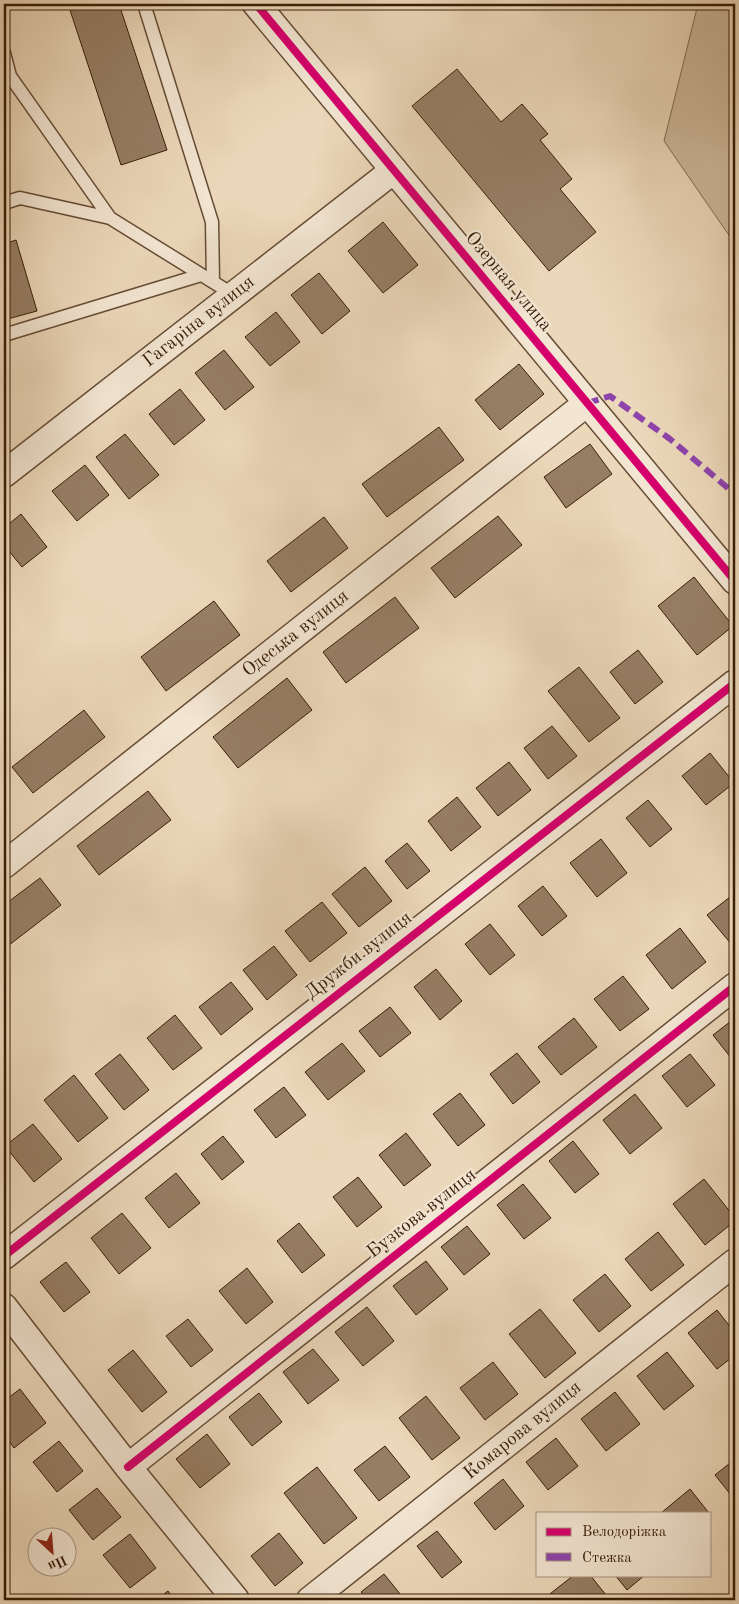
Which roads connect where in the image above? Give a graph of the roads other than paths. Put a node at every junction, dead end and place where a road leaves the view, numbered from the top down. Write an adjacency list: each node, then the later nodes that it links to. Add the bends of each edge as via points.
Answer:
1 (144, 4): 8 (lane, via 212,222)
2 (256, 4): 4 (street, Озерная улица)
3 (4, 53): 6 (lane, via 10,76)
4 (394, 170): 8 (street, Гагаріна вулиця); 10 (street, Озерная улица)
5 (4, 203): 6 (lane, via 20,198)
6 (110, 218): 7 (lane)
7 (201, 275): 8 (lane); 9 (lane)
8 (223, 288): 11 (street, Гагаріна вулиця)
9 (4, 335)
10 (587, 403): 12 (street, Озерная улица); 14 (street, Одеська вулиця)
11 (4, 474)
12 (735, 581)
13 (735, 683): 16 (street, Дружби вулиця)
14 (4, 865)
15 (735, 986): 19 (street, Бузкова вулиця)
16 (4, 1256)
17 (735, 1262): 21 (street, Комарова вулиця)
18 (4, 1307): 19 (street)
19 (128, 1467): 20 (street)
20 (236, 1600)
21 (310, 1600)

